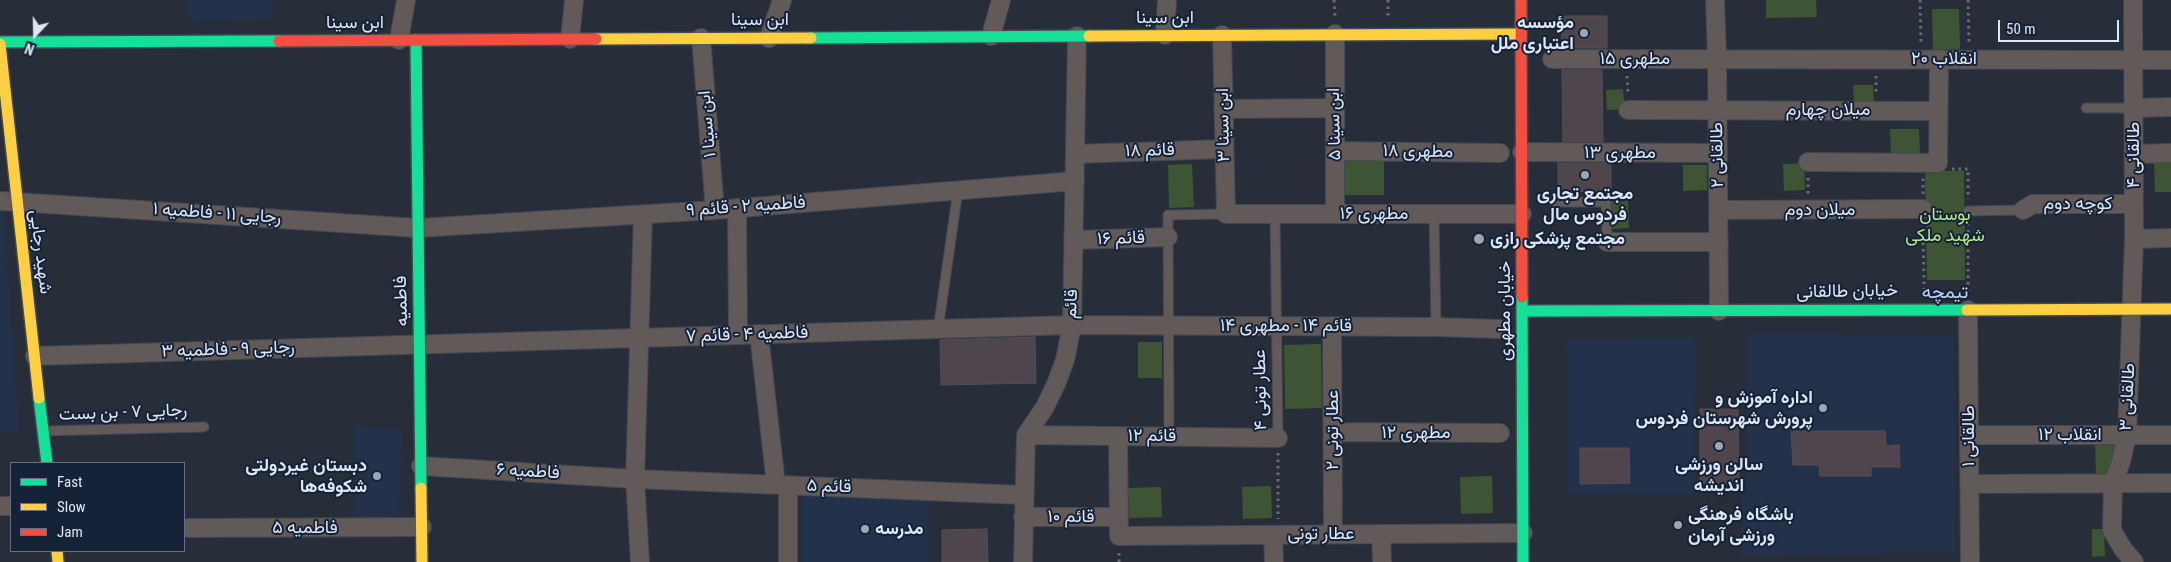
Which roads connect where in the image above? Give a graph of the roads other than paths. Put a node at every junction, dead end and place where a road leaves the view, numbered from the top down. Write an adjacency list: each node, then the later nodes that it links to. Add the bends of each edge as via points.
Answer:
1 (406, 0): 18 (street)
2 (574, 0): 17 (street)
3 (782, 0): 16 (street)
4 (1001, 0): 13 (street)
5 (1167, 0): 11 (street)
6 (1521, 0): 10 (street, خیابان مطهری)
7 (1715, 0): 20 (street, طالقانی ۲)
8 (2133, 0): 23 (street, طالقانی ۴)
9 (1335, 34): 10 (street, ابن سینا); 12 (street, ابن سینا); 25 (street, ابن سینا ۵)
10 (1521, 34): 35 (street, خیابان مطهری)
11 (1166, 35): 12 (street, ابن سینا); 14 (street, ابن سینا)
12 (1222, 35): 29 (street, ابن سینا ۳)
13 (991, 36): 14 (street, ابن سینا); 16 (street, ابن سینا)
14 (1077, 36): 39 (street, قائم)
15 (701, 38): 16 (street, ابن سینا); 17 (street, ابن سینا); 49 (street, ابن سینا ۱)
16 (769, 38)
17 (570, 39): 18 (street, ابن سینا)
18 (408, 40): 19 (street, ابن سینا); 59 (street, فاطمیه)
19 (0, 43): 44 (street, شهید رجایی)
20 (1718, 58): 21 (street, مطهری ۱۵); 22 (street, انقلاب ۲۰); 31 (street, طالقانی ۲)
21 (1552, 59)
22 (1930, 59): 23 (street, انقلاب ۲۰); 32 (street)
23 (2133, 60): 24 (street, انقلاب ۲۰); 27 (street, طالقانی ۴)
24 (2171, 60)
25 (1335, 108): 29 (street); 34 (street, ابن سینا ۵)
26 (2086, 108): 27 (lane)
27 (2134, 108): 28 (street); 40 (street, طالقانی ۴)
28 (2171, 108)
29 (1223, 109): 33 (street, ابن سینا ۳)
30 (1628, 110): 31 (street, میلان چهارم)
31 (1717, 110): 32 (street, میلان چهارم); 37 (street, طالقانی ۲)
32 (1938, 111): 41 (street, via 1931,163)
33 (1224, 149): 39 (street, قائم ۱۸); 54 (street, ابن سینا ۳)
34 (1336, 151): 36 (street, مطهری ۱۸); 56 (street, ابن سینا ۵)
35 (1522, 152): 37 (street, مطهری ۱۳); 58 (street, خیابان مطهری)
36 (1500, 153)
37 (1718, 153): 50 (street, طالقانی ۲)
38 (2171, 153): 40 (street)
39 (1075, 154): 42 (street, قائم)
40 (2134, 154): 46 (street, طالقانی ۴)
41 (1808, 162)
42 (1075, 180): 43 (street, فاطمیه ۲ - قائم ۹); 63 (street, قائم)
43 (958, 190): 47 (street, فاطمیه ۲ - قائم ۹); 77 (lane)
44 (8, 201): 59 (street, رجایی ۱۱ - فاطمیه ۱); 82 (street, شهید رجایی)
45 (1553, 202): 64 (lane, via 1606,202)
46 (2134, 204): 51 (street, کوچه دوم, via 2033,204); 62 (street, طالقانی ۴)
47 (737, 208): 49 (street, فاطمیه ۲ - قائم ۹); 78 (street)
48 (1923, 209): 50 (street, میلان دوم)
49 (715, 210): 53 (street, فاطمیه ۲ - قائم ۹)
50 (1718, 210): 65 (street, طالقانی ۲)
51 (2023, 210): 52 (lane)
52 (1968, 211)
53 (643, 214): 59 (street, فاطمیه ۲ - قائم ۹); 80 (street)
54 (1226, 214): 55 (street, مطهری ۱۶); 60 (lane, via 1168,215)
55 (1274, 214): 56 (street, مطهری ۱۶); 73 (lane, عطار تونی ۴)
56 (1335, 214): 57 (street, مطهری ۱۶)
57 (1434, 214): 58 (street, مطهری ۱۶); 75 (lane)
58 (1522, 214): 69 (street, خیابان مطهری)
59 (418, 228): 81 (street, فاطمیه)
60 (1168, 237): 63 (street, قائم ۱۶); 72 (lane)
61 (2171, 238): 62 (street)
62 (2134, 239): 66 (street, طالقانی ۴)
63 (1074, 240): 71 (street, قائم)
64 (1608, 242): 65 (street)
65 (1719, 242): 70 (street, طالقانی ۲)
66 (2132, 309): 67 (street, خیابان طالقانی); 68 (street, خیابان طالقانی); 89 (street, طالقانی ۳)
67 (2171, 309)
68 (1968, 310): 70 (street, خیابان طالقانی); 88 (street, طالقانی ۱)
69 (1522, 311): 70 (street, خیابان طالقانی); 106 (street, خیابان مطهری)
70 (1719, 311)
71 (1072, 325): 72 (street, قائم ۱۴ - مطهری ۱۴); 77 (street, فاطمیه ۴ - قائم ۷); 87 (street, قائم, via 1056,384 1045,408)
72 (1168, 325): 73 (street, قائم ۱۴ - مطهری ۱۴); 91 (lane)
73 (1276, 326): 74 (street, قائم ۱۴ - مطهری ۱۴); 93 (lane, عطار تونی ۴)
74 (1332, 326): 75 (street, قائم ۱۴ - مطهری ۱۴); 85 (street, عطار تونی ۲)
75 (1436, 326): 76 (street, قائم ۱۴ - مطهری ۱۴)
76 (1500, 329)
77 (938, 330): 79 (street, فاطمیه ۴ - قائم ۷)
78 (738, 334): 79 (street, فاطمیه ۴ - قائم ۷); 80 (street, فاطمیه ۴ - قائم ۷)
79 (759, 334): 100 (street)
80 (639, 339): 81 (street, فاطمیه ۴ - قائم ۷); 96 (street)
81 (421, 343): 82 (street, رجایی ۹ - فاطمیه ۳); 95 (street, فاطمیه)
82 (35, 356): 84 (street, شهید رجایی)
83 (204, 427): 84 (lane, رجایی ۷ - بن بست)
84 (44, 431): 94 (street, شهید رجایی)
85 (1333, 432): 86 (street, مطهری ۱۲); 107 (street, عطار تونی ۲)
86 (1500, 433)
87 (1026, 435): 92 (street, قائم ۱۲); 101 (street)
88 (1969, 435): 89 (street, انقلاب ۱۲); 98 (street, طالقانی ۱)
89 (2127, 435): 90 (street, انقلاب ۱۲); 99 (street, طالقانی ۳)
90 (2171, 435)
91 (1169, 436): 92 (street, قائم ۱۲); 93 (street, قائم ۱۲)
92 (1118, 437): 103 (street)
93 (1278, 438)
94 (47, 462)
95 (421, 466): 96 (street, فاطمیه ۶); 104 (street, فاطمیه)
96 (635, 479): 100 (street, قائم ۵); 111 (street)
97 (2171, 483): 99 (street)
98 (1970, 484): 99 (street); 117 (street, طالقانی ۱)
99 (2113, 484): 118 (street, طالقانی ۳, via 2112,530)
100 (782, 485): 101 (street, قائم ۵); 112 (street)
101 (1024, 495): 102 (street)
102 (1023, 517): 103 (street, قائم ۱۰); 113 (street)
103 (1119, 517): 109 (street, عطار تونی, via 1119,536)
104 (422, 527): 105 (street, فاطمیه ۵); 110 (street, فاطمیه)
105 (188, 528)
106 (1523, 533): 108 (street, عطار تونی); 116 (street, خیابان مطهری)
107 (1333, 534): 108 (street, عطار تونی); 109 (street, عطار تونی)
108 (1381, 534): 115 (street)
109 (1275, 535): 114 (street)
110 (422, 562)
111 (640, 562)
112 (788, 562)
113 (1023, 562)
114 (1274, 562)
115 (1382, 562)
116 (1523, 562)
117 (1970, 562)
118 (2134, 562)

